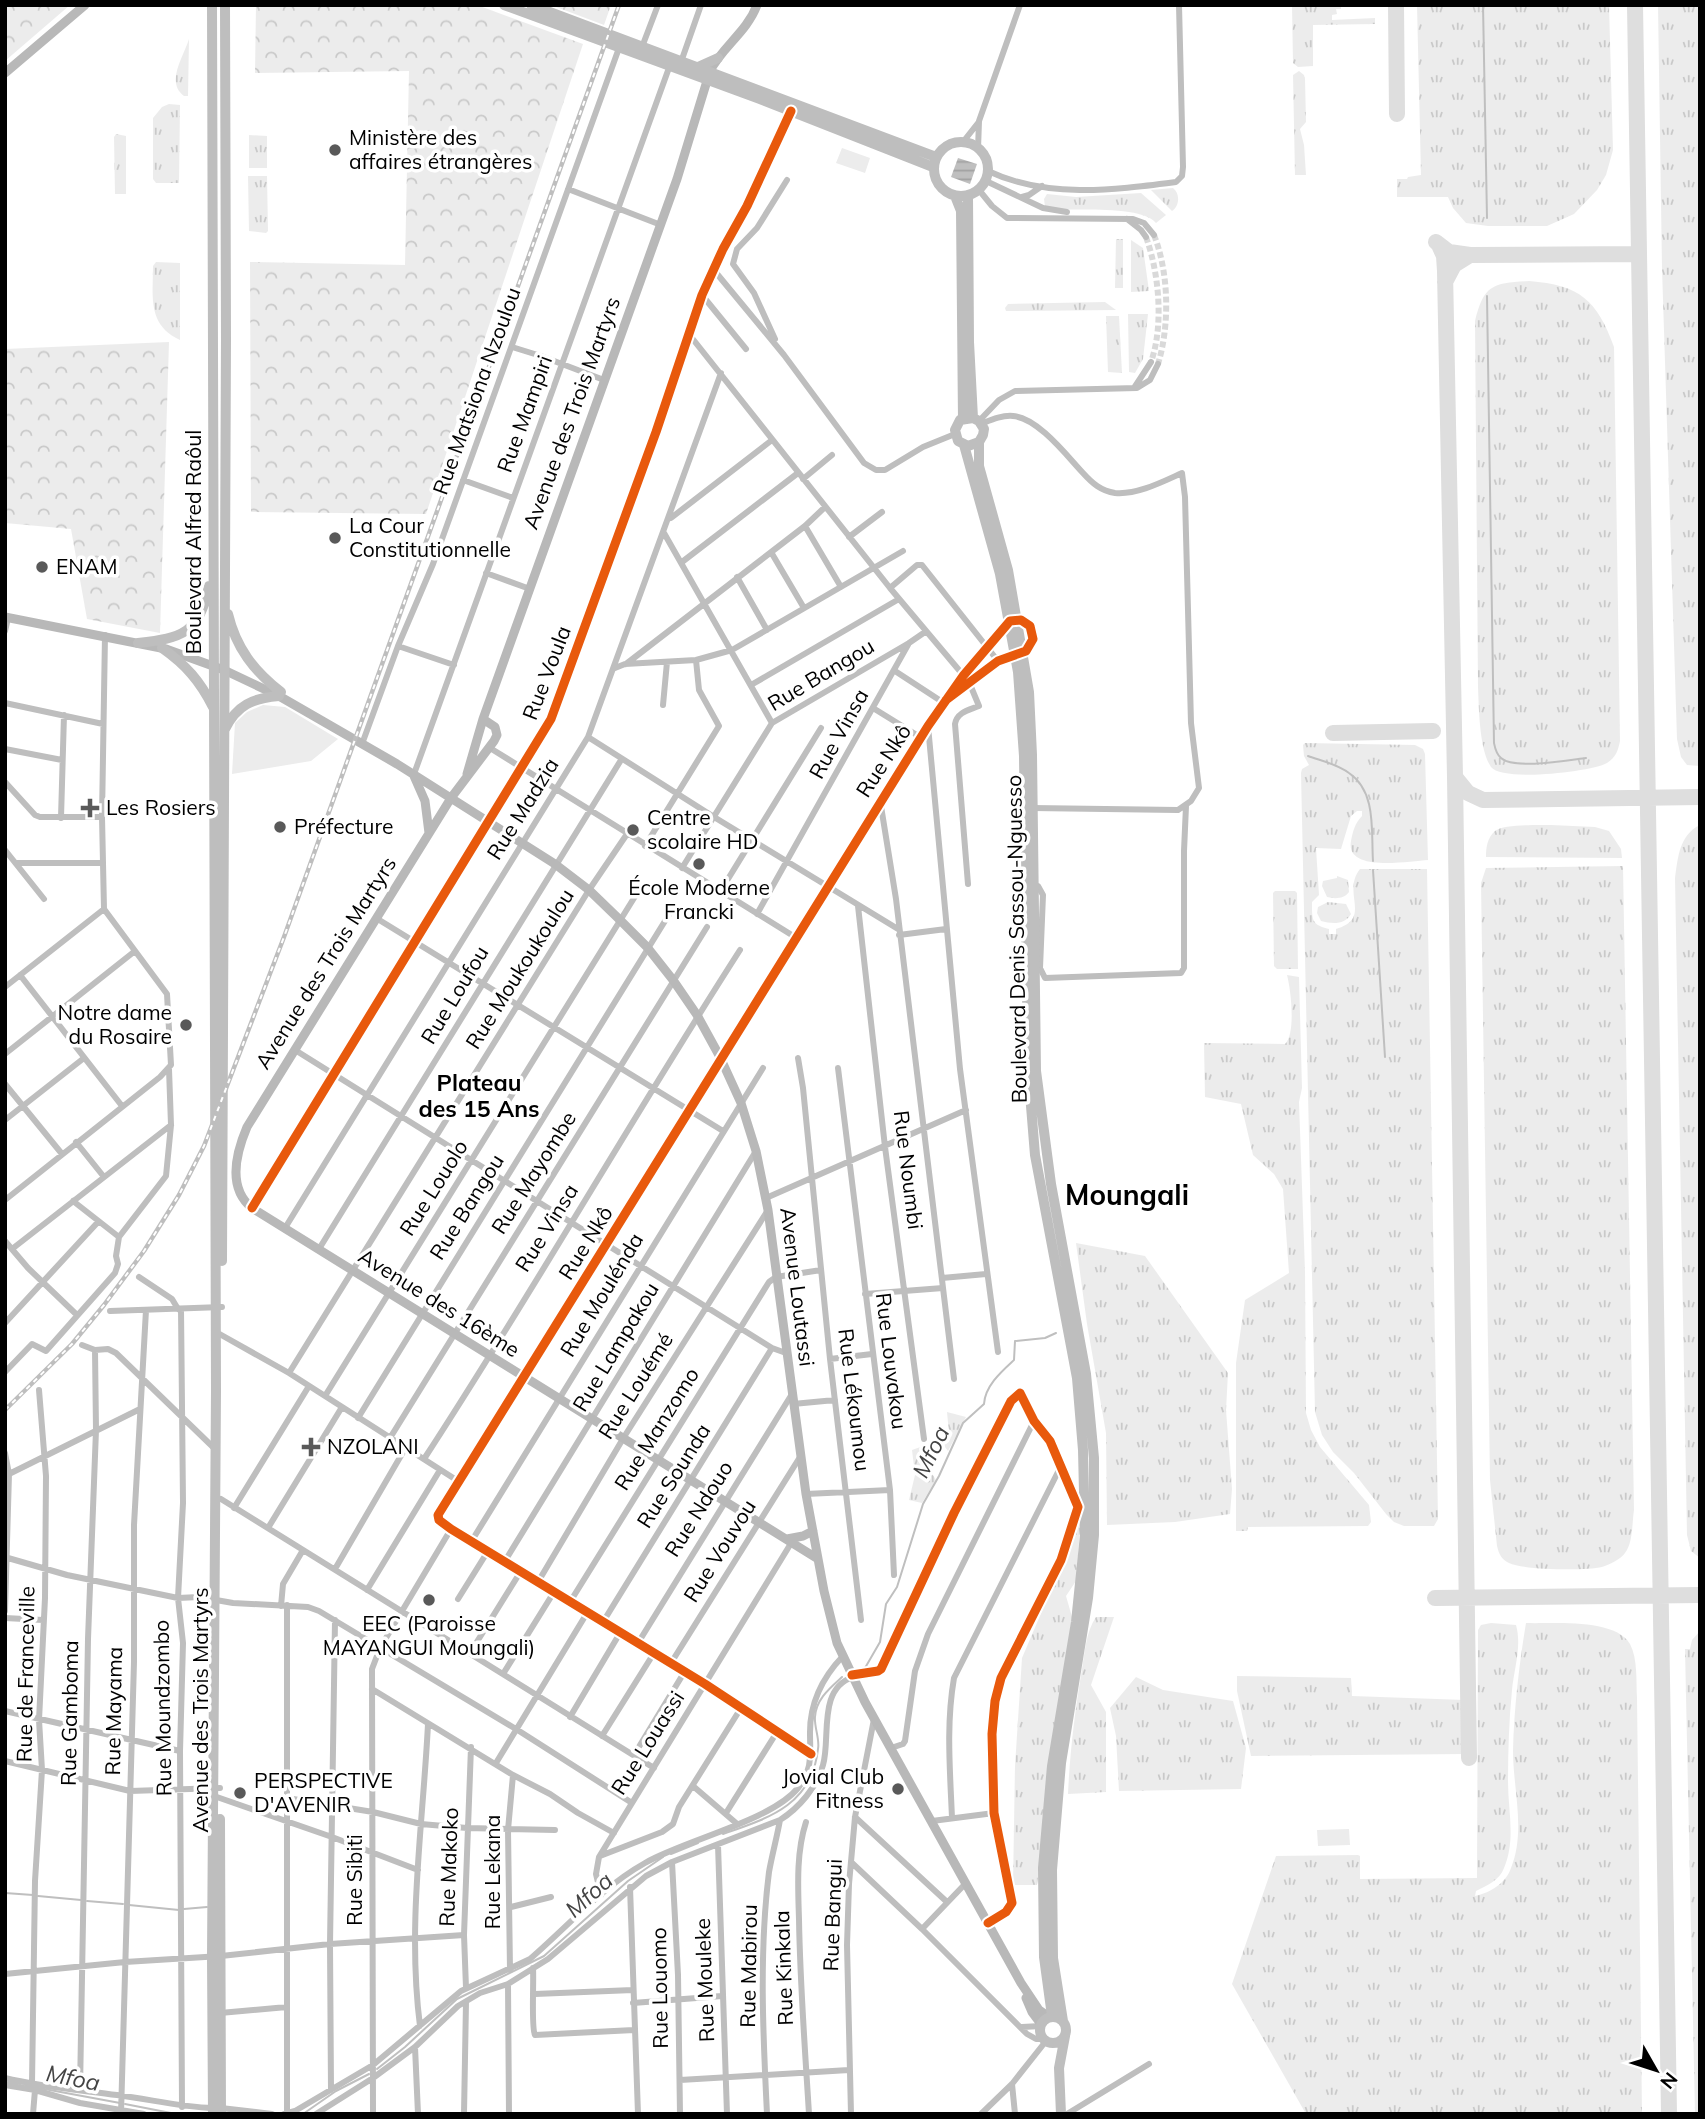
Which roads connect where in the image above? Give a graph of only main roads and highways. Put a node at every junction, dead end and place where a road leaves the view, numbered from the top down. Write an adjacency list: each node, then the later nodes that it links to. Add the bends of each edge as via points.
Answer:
1 (85, 5): 9 (main road)
2 (212, 5): 17 (main road, Boulevard Alfred Raôul)
3 (225, 5): 18 (main road, Boulevard Alfred Raôul)
4 (503, 5): 10 (main road)
5 (531, 5): 8 (main road)
6 (757, 5): 7 (main road, Avenue des Trois Martyrs, via 747,25)
7 (721, 55): 8 (main road); 10 (main road, Avenue des Trois Martyrs)
8 (698, 67): 10 (main road)
9 (5, 73)
10 (711, 76): 11 (main road); 11 (main road, via 791,111); 27 (main road, Avenue des Trois Martyrs)
11 (935, 162): 12 (main road, via 943,148 953,143 978,149 987,160 984,181); 13 (main road, via 937,184)
12 (968, 196): 13 (main road); 14 (main road)
13 (955, 197): 14 (main road, via 961,211)
14 (974, 420): 15 (main road, via 984,435); 16 (main road, via 958,423 955,434)
15 (979, 442): 16 (main road); 20 (main road, Boulevard Denis Sassou-Nguesso, via 979,466 1008,570)
16 (964, 445): 20 (main road, Boulevard Denis Sassou-Nguesso)
17 (213, 565): 21 (main road, via 205,606 191,629); 24 (main road, Boulevard Alfred Raôul)
18 (224, 600): 24 (main road, Boulevard Alfred Raôul); 25 (main road, via 243,652)
19 (7, 617): 21 (main road, Avenue Loutassi)
20 (1014, 620): 23 (main road, Boulevard Denis Sassou-Nguesso)
21 (138, 643): 22 (main road, Avenue Loutassi)
22 (167, 650): 24 (main road, Avenue Loutassi); 26 (main road, via 197,678)
23 (1019, 653): 40 (main road, Boulevard Denis Sassou-Nguesso, via 1028,1069 1035,1155 1077,1378 1085,1535); 40 (main road, Boulevard Denis Sassou-Nguesso, via 1030,710 1035,808 1038,1093 1086,1374 1094,1458 1094,1535)
24 (219, 665): 25 (main road, Avenue Loutassi); 26 (main road, Boulevard Alfred Raôul); 28 (main road)
25 (280, 694): 28 (main road, via 244,704); 29 (main road, Avenue Loutassi)
26 (214, 710): 33 (main road, Boulevard Alfred Raôul)
27 (482, 719): 30 (main road, Avenue des Trois Martyrs); 30 (main road, Avenue des Trois Martyrs, via 497,731)
28 (223, 732): 33 (main road)
29 (414, 775): 31 (main road, Avenue Loutassi); 32 (main road, via 425,801)
30 (466, 779): 31 (main road, Avenue des Trois Martyrs)
31 (451, 798): 32 (main road, Avenue des Trois Martyrs); 36 (main road, Avenue Loutassi, via 589,890 648,947 697,1015 720,1057 757,1152)
32 (429, 834): 34 (main road, Avenue des Trois Martyrs, via 247,1127 236,1174 239,1194)
33 (218, 1141): 35 (main road, Avenue des Trois Martyrs)
34 (252, 1208): 37 (main road, Avenue des 16ème)
35 (219, 1333): 39 (main road, Avenue des Trois Martyrs); 39 (main road, Avenue des Trois Martyrs)
36 (813, 1531): 37 (main road); 38 (main road, Avenue Loutassi)
37 (791, 1540): 38 (main road, Avenue des 16ème)
38 (818, 1559): 42 (main road, Avenue Loutassi, via 834,1634 852,1676)
39 (217, 1601): 41 (main road, Avenue des Trois Martyrs)
40 (1082, 1604): 42 (main road, Boulevard Denis Sassou-Nguesso, via 1052,1766 1043,1868); 43 (main road, Boulevard Denis Sassou-Nguesso, via 1052,1870 1053,1958)
41 (217, 1957): 47 (main road, Avenue des Trois Martyrs); 47 (main road, Avenue des Trois Martyrs)
42 (1046, 2021): 43 (main road); 45 (main road, Boulevard Denis Sassou-Nguesso)
43 (1063, 2021): 44 (main road, Boulevard Denis Sassou-Nguesso)
44 (1065, 2035): 45 (main road, via 1059,2041); 46 (main road)
45 (1047, 2041): 46 (main road)
46 (1059, 2068): 48 (main road)
47 (217, 2111)
48 (1061, 2114)

